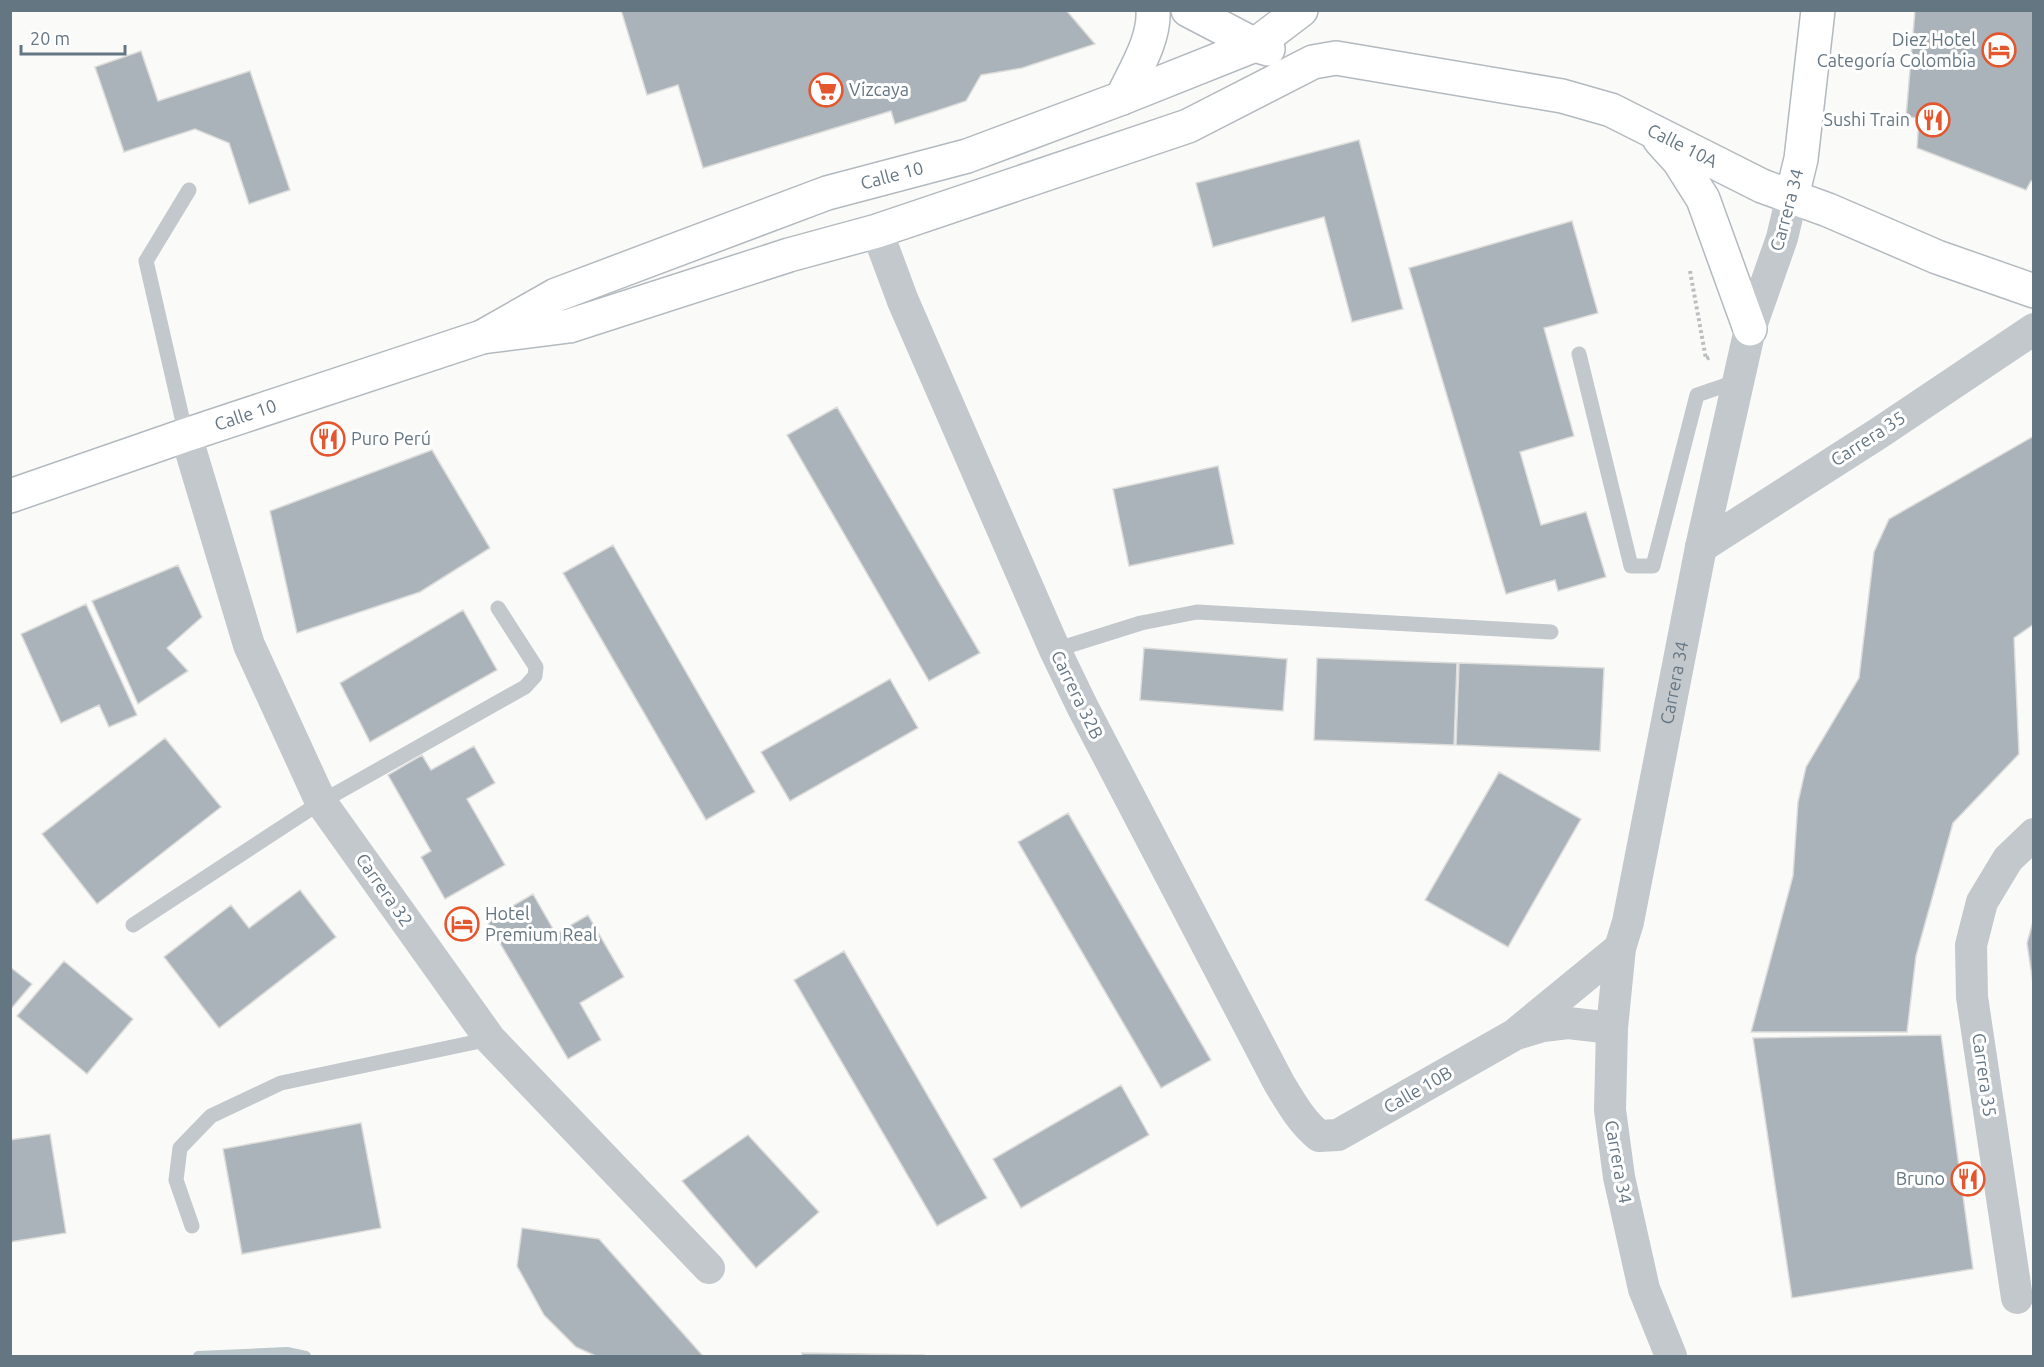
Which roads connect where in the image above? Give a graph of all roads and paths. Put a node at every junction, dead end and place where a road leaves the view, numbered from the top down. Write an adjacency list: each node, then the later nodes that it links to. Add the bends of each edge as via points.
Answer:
1 (1153, 10): 7 (street, via 1153,26)
2 (1188, 10): 5 (street)
3 (1301, 10): 5 (street, Calle 10)
4 (1818, 10): 11 (street, Carrera 34, via 1801,159)
5 (1255, 45): 6 (street); 7 (street, Calle 10)
6 (1313, 62): 8 (street, Calle 10A, via 1336,58 1562,96 1611,110); 12 (street, Calle 10, via 1188,126)
7 (1122, 98): 9 (street, Calle 10)
8 (1651, 130): 11 (street, Calle 10A, via 1762,186); 15 (street, via 1679,161 1703,199)
9 (967, 156): 12 (street, via 930,173); 17 (street, Calle 10, via 827,193 556,295)
10 (189, 190): 21 (lane, via 146,261)
11 (1792, 196): 14 (street, Calle 10A); 15 (street, Carrera 34, via 1782,238)
12 (877, 231): 17 (street, Calle 10, via 789,255 569,326); 26 (street, Carrera 32B, via 903,301)
13 (1690, 269): 19 (path)
14 (2034, 291)
15 (1749, 329): 20 (street, Carrera 34)
16 (2034, 329): 23 (street, Carrera 35)
17 (482, 337): 21 (street, Calle 10)
18 (1580, 354): 20 (lane, via 1630,566 1653,566 1697,395)
19 (1706, 359)
20 (1738, 381): 23 (street, Carrera 34)
21 (186, 435): 22 (street, Calle 10); 27 (street, Carrera 32, via 249,645)
22 (10, 496)
23 (1701, 547): 30 (street, Carrera 34)
24 (498, 608): 27 (lane, via 536,667 535,676 525,687)
25 (1551, 632): 26 (lane, via 1197,612 1140,623)
26 (1055, 650): 34 (street, Carrera 32B, via 1278,1083 1297,1113)
27 (321, 802): 29 (lane); 33 (street, Carrera 32)
28 (2034, 834): 37 (street, Carrera 35, via 2008,859 1982,902 1971,945 1972,997)
29 (133, 925)
30 (1620, 948): 31 (street, Carrera 34); 32 (street, Calle 10B)
31 (1612, 1028): 32 (street, Calle 10B, via 1568,1023); 38 (street, Carrera 34, via 1610,1110 1619,1177 1644,1288)
32 (1514, 1035): 34 (street, Calle 10B, via 1338,1135)
33 (490, 1039): 35 (lane, via 281,1083 211,1116 180,1148 176,1180); 36 (street, Carrera 32)
34 (1320, 1136)
35 (192, 1226)
36 (709, 1268)
37 (2017, 1298)
38 (1671, 1356)

